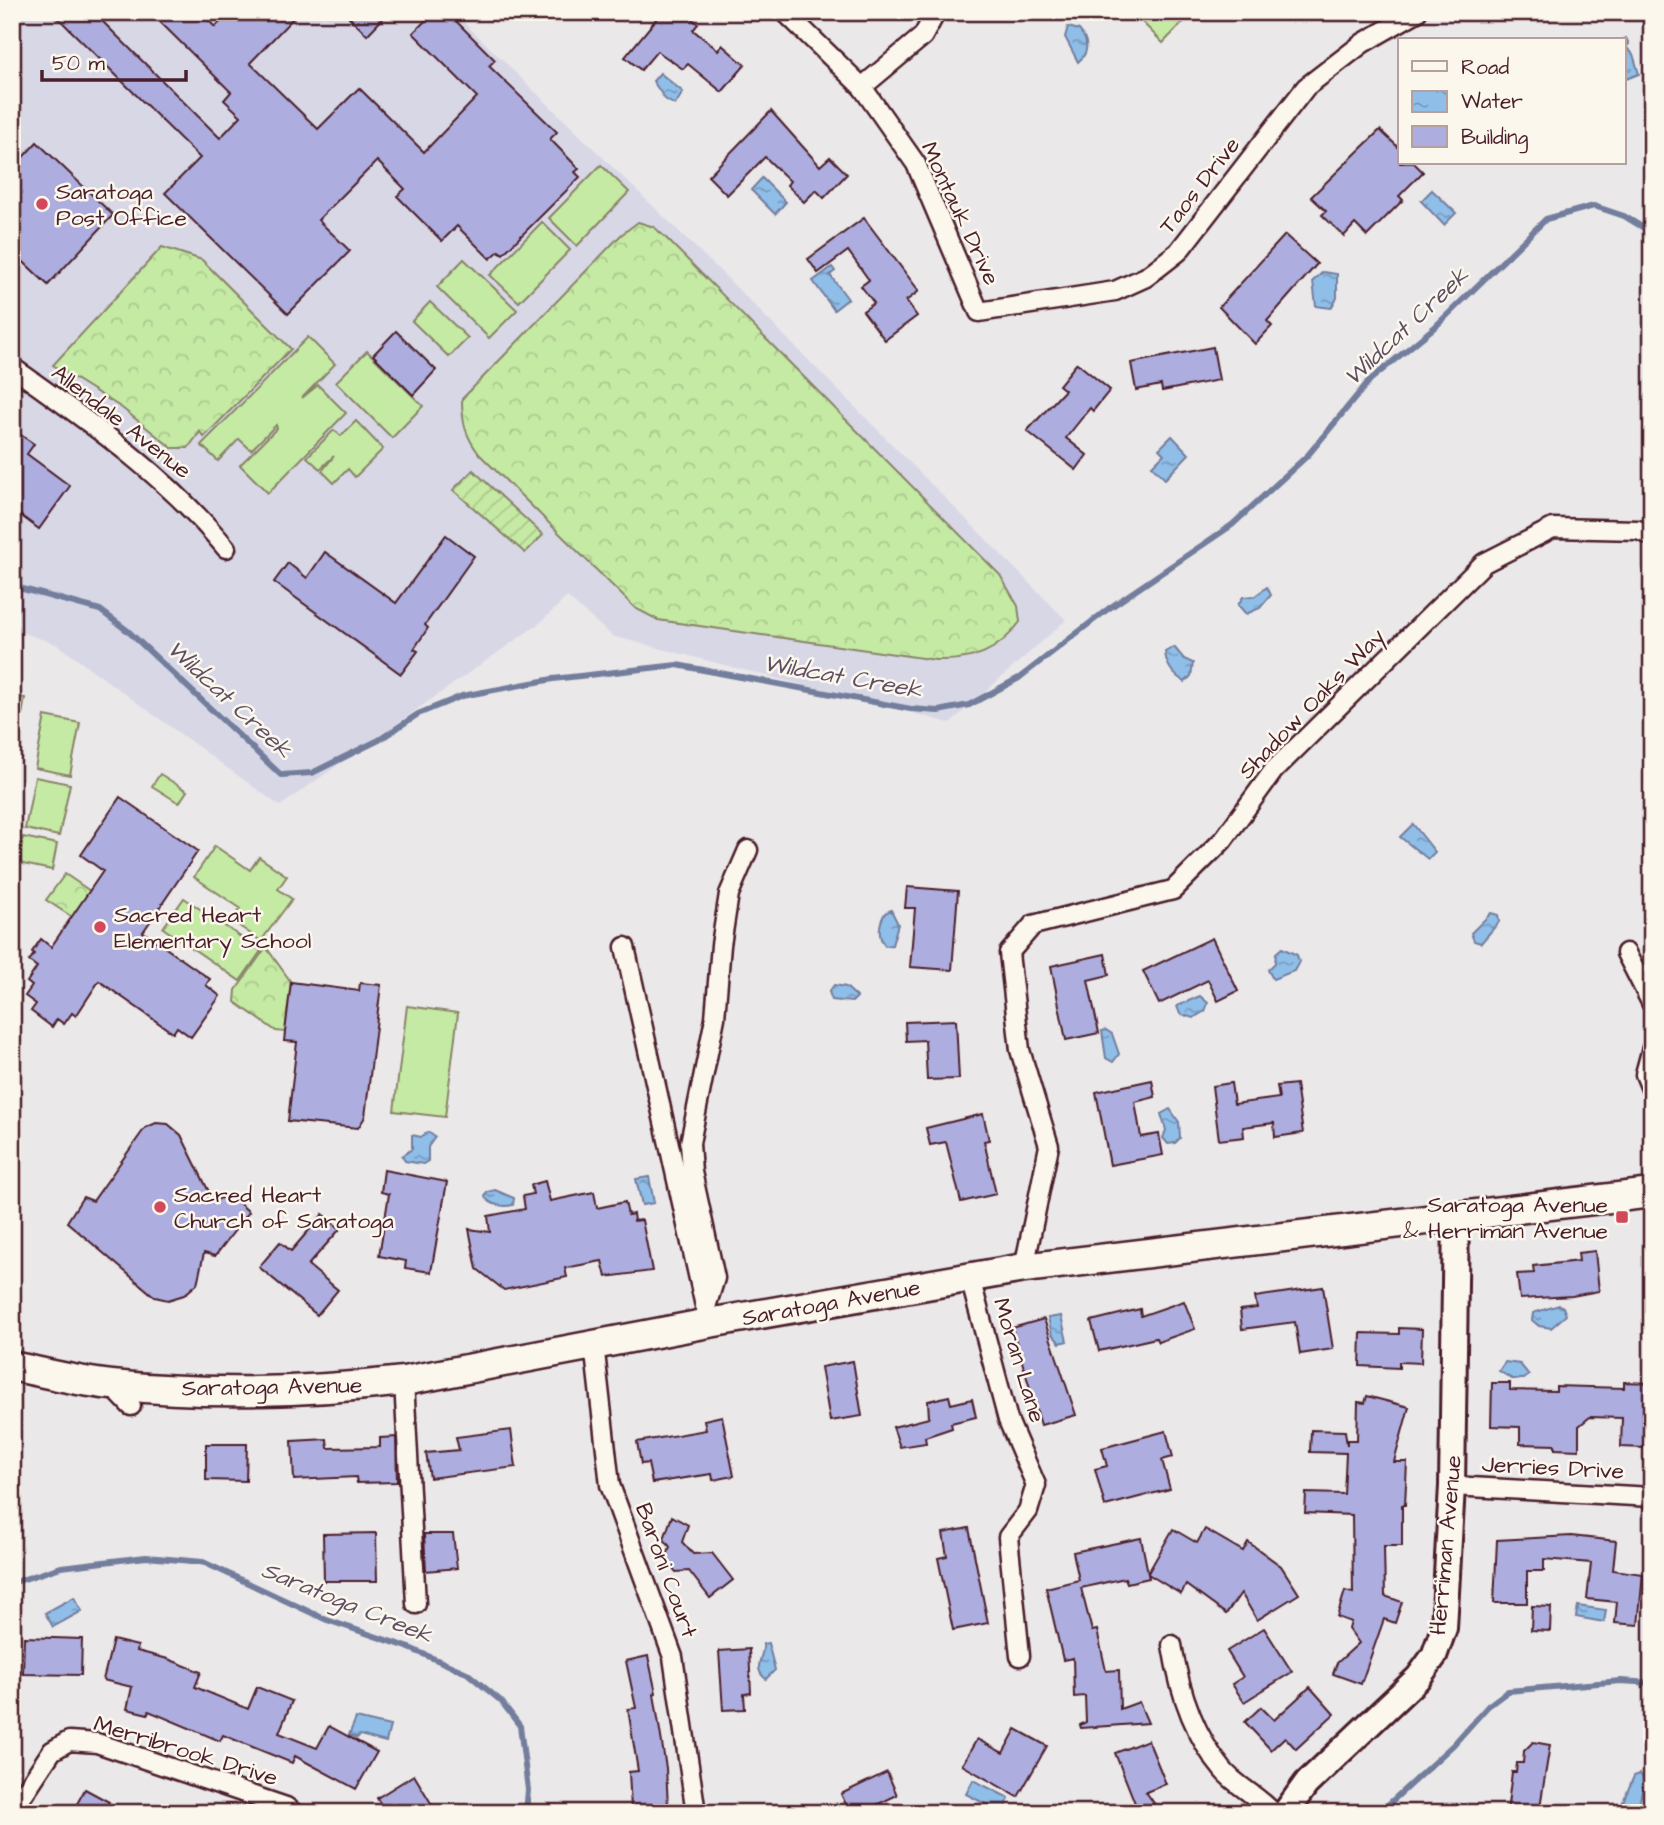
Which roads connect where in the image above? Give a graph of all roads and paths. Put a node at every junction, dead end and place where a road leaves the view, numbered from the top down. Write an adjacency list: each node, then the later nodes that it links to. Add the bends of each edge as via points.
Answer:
1 (785, 12): 4 (street, Montauk Drive)
2 (936, 12): 4 (street, via 923,36)
3 (1417, 12): 5 (street, Taos Drive, via 1363,43 1306,87 1178,252 1146,277 1115,291)
4 (862, 87): 5 (street, Montauk Drive, via 916,164)
5 (979, 312)
6 (12, 368): 8 (street, Allendale Avenue, via 178,493)
7 (1652, 536): 17 (street, Shadow Oaks Way, via 1638,530 1553,528 1484,563 1274,770 1223,840 1173,890 1033,925 1009,954 1020,1050 1049,1146)
8 (226, 548)
9 (748, 849): 19 (street, via 729,894 715,1018 690,1143 715,1278)
10 (625, 947): 19 (street)
11 (1626, 953): 12 (street)
12 (1652, 1004)
13 (1652, 1048): 14 (street, via 1645,1074)
14 (1652, 1091)
15 (1652, 1193): 16 (main road, Saratoga Avenue)
16 (1455, 1216): 17 (main road, Saratoga Avenue); 25 (street, Herriman Avenue)
17 (1024, 1268): 18 (main road, Saratoga Avenue)
18 (970, 1278): 19 (main road, Saratoga Avenue); 29 (street, Moran Lane, via 1008,1420 1036,1485 1028,1511 1008,1537)
19 (708, 1315): 20 (main road, Saratoga Avenue)
20 (594, 1344): 22 (main road, Saratoga Avenue); 32 (street, Baroni Court, via 610,1485 673,1657)
21 (12, 1366): 23 (main road, Saratoga Avenue)
22 (404, 1381): 23 (main road, Saratoga Avenue, via 221,1390); 27 (street)
23 (111, 1385): 24 (street)
24 (131, 1406)
25 (1452, 1486): 26 (street, Jerries Drive); 34 (street, Herriman Avenue, via 1444,1629 1434,1656 1411,1684 1306,1784)
26 (1652, 1497)
27 (416, 1604)
28 (1172, 1644): 33 (street, via 1178,1684 1194,1725 1224,1771)
29 (1020, 1656)
30 (12, 1811): 31 (street, Merribrook Drive, via 52,1751 69,1741 97,1744)
31 (294, 1813)
32 (696, 1813)
33 (1273, 1813)
34 (1285, 1813)

